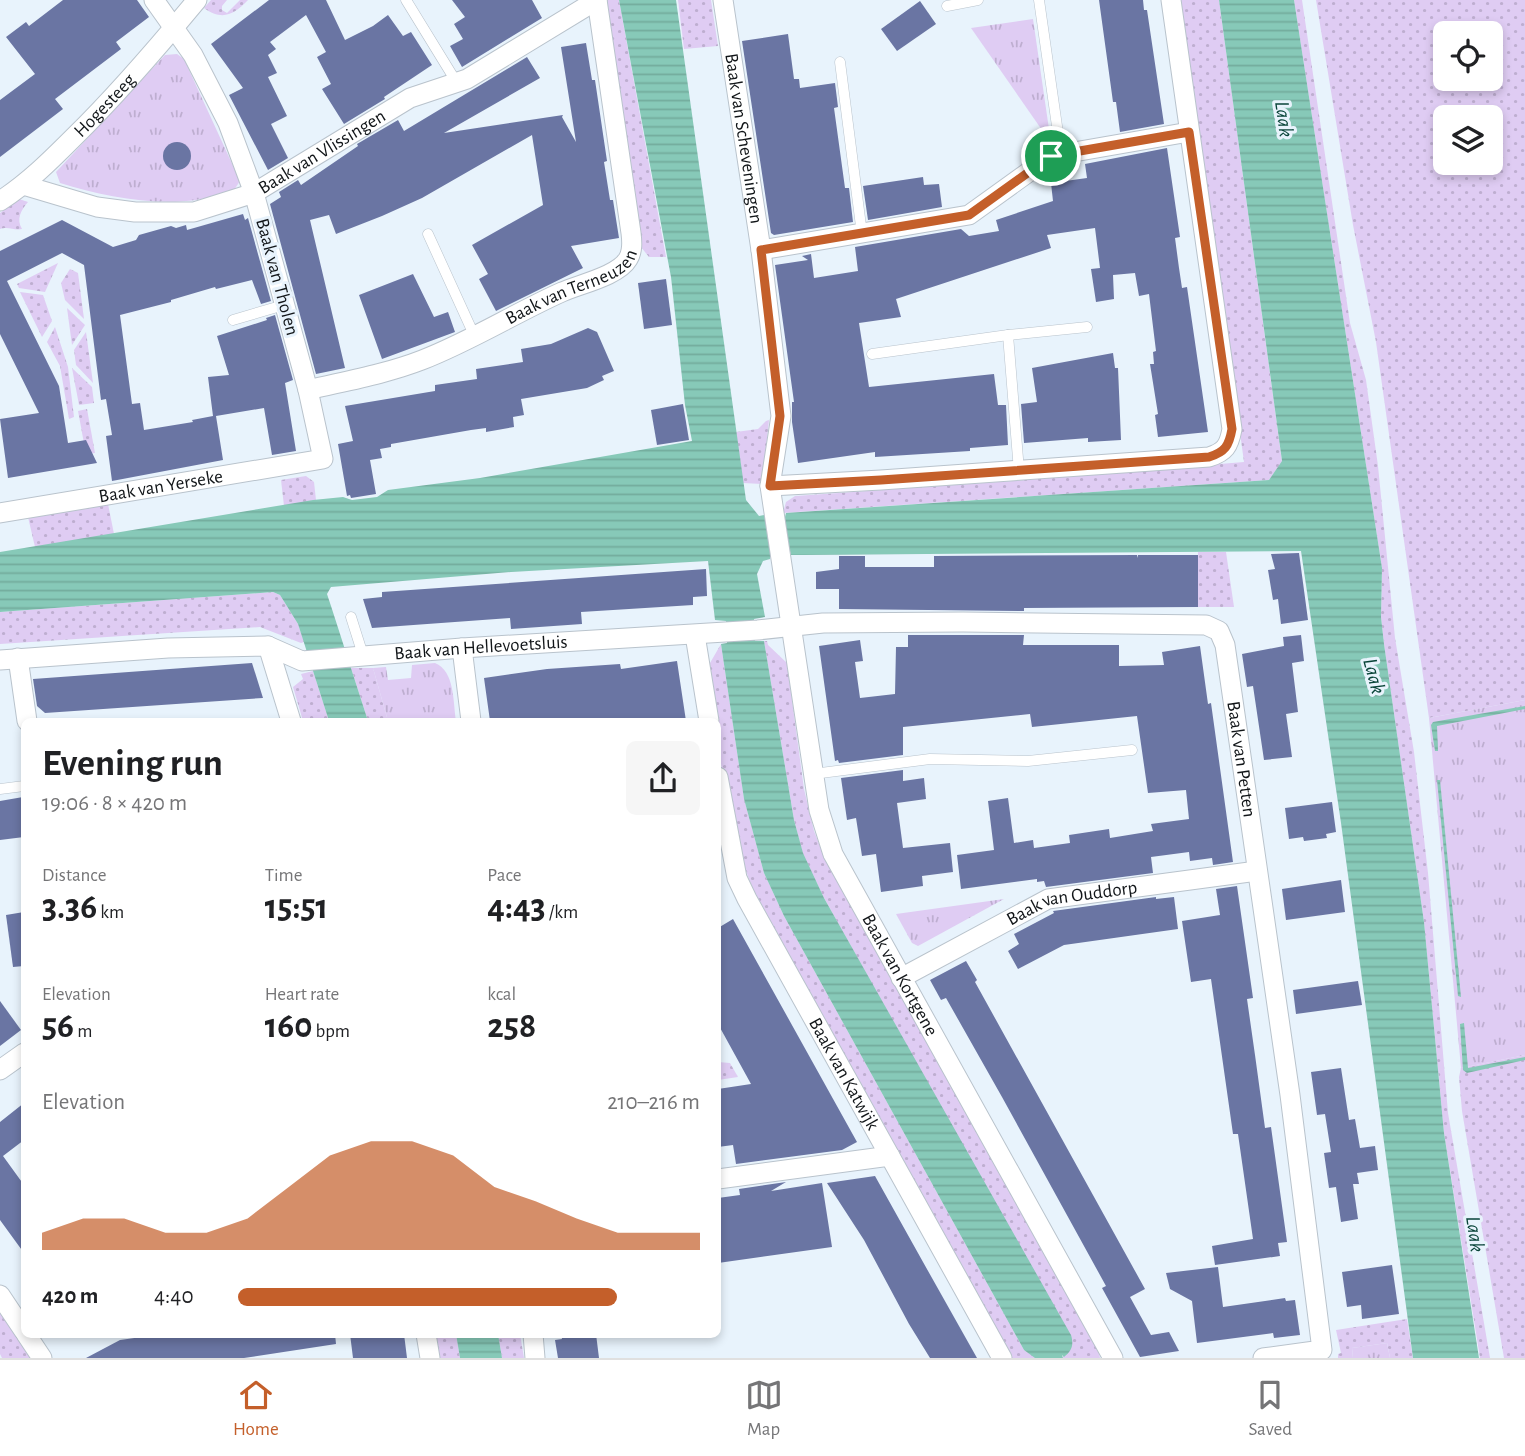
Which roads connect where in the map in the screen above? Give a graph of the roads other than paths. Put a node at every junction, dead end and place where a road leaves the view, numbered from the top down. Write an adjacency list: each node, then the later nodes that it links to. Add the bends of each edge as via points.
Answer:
1 (154, 0): 10 (street, Baak van Tholen)
2 (197, 0): 10 (street, Hogesteeg)
3 (406, 0): 12 (lane)
4 (597, 0): 12 (street, Baak van Vlissingen); 25 (street, Baak van Terneuzen, via 631,233 628,259 619,268)
5 (723, 0): 20 (street, Baak van Scheveningen)
6 (978, 0): 9 (lane)
7 (1040, 0): 14 (lane)
8 (1171, 0): 13 (street)
9 (947, 6)
10 (174, 28): 15 (street, Hogesteeg, via 118,92); 16 (street, Baak van Tholen, via 228,123)
11 (840, 62): 19 (lane)
12 (458, 83): 16 (street, Baak van Vlissingen, via 410,97)
13 (1189, 132): 14 (street); 29 (street, via 1232,429 1230,443 1209,457)
14 (1061, 154): 19 (street, via 1051,156 969,215)
15 (23, 185): 16 (street, Baak van Vlissingen, via 97,207 135,212 194,212); 17 (street, Hogesteeg)
16 (254, 193): 21 (street, Baak van Tholen)
17 (0, 201)
18 (429, 234): 25 (lane)
19 (863, 234): 20 (street)
20 (761, 250): 30 (street, Baak van Scheveningen, via 780,416)
21 (284, 305): 22 (lane); 27 (street, Baak van Tholen)
22 (233, 320)
23 (1087, 327): 24 (lane)
24 (1008, 335): 26 (lane); 29 (lane)
25 (475, 337): 27 (street, Baak van Terneuzen, via 420,361)
26 (872, 354)
27 (308, 390): 28 (street, Baak van Tholen)
28 (323, 458): 31 (street, Baak van Yerseke)
29 (1019, 471): 30 (street)
30 (770, 486): 32 (street, Baak van Scheveningen)
31 (0, 513)
32 (775, 513): 34 (street, Baak van Kortgene)
33 (351, 617): 38 (lane)
34 (792, 627): 35 (street, Baak van Petten); 45 (street, Baak van Kortgene); 49 (street, Baak van Petten, via 963,622 1206,625 1219,631 1226,645)
35 (695, 635): 37 (street, Baak van Hellevoetsluis); 43 (street)
36 (268, 646): 38 (street, Baak van Hellevoetsluis, via 302,661); 39 (street); 41 (street)
37 (462, 648): 38 (street, Baak van Hellevoetsluis); 42 (street)
38 (363, 655)
39 (9, 659): 40 (street)
40 (26, 718)
41 (290, 718)
42 (471, 718)
43 (709, 718)
44 (1132, 750): 45 (lane, via 1028,761 930,759)
45 (812, 774): 50 (street, Baak van Kortgene, via 833,854)
46 (21, 786): 47 (lane)
47 (0, 789)
48 (721, 793): 53 (street, Baak van Katwijk, via 737,878)
49 (1257, 871): 50 (street, Baak van Ouddorp, via 1048,898); 65 (street, Baak van Petten, via 1322,1350)
50 (901, 978): 64 (street, Baak van Kortgene)
51 (21, 1055): 52 (street)
52 (0, 1070)
53 (890, 1156): 54 (street); 63 (street, Baak van Katwijk)
54 (721, 1179)
55 (0, 1295): 56 (street)
56 (21, 1326)
57 (29, 1338): 60 (street)
58 (427, 1338): 61 (street)
59 (533, 1338): 62 (street)
60 (42, 1358)
61 (430, 1358)
62 (535, 1358)
63 (1002, 1358)
64 (1113, 1358)
65 (1263, 1358)

